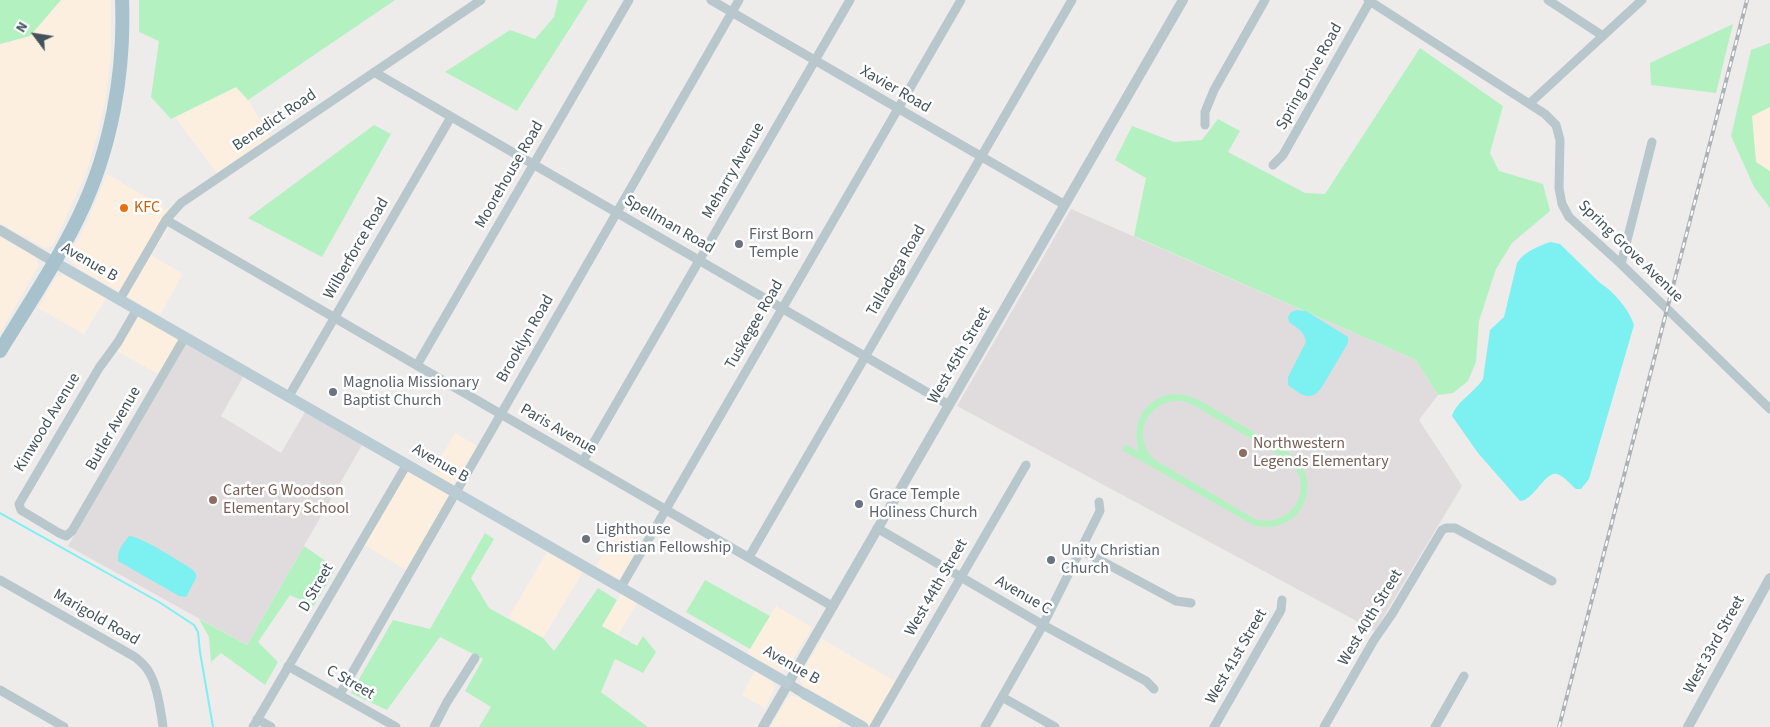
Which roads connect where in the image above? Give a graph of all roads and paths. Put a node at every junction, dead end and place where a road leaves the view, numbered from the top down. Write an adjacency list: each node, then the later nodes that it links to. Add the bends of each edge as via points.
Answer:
1 (122, 0): 31 (main road, via 118,81 106,143 79,216)
2 (481, 0): 17 (street, Benedict Road)
3 (629, 0): 24 (street, Moorehouse Road)
4 (711, 0): 14 (street, Xavier Road)
5 (739, 0): 14 (street, Brooklyn Road)
6 (850, 0): 16 (street, Meharry Avenue)
7 (960, 0): 19 (street, Tuskegee Road)
8 (1072, 0): 23 (street, Talladega Road)
9 (1183, 0): 26 (street, West 45th Street)
10 (1265, 0): 21 (street, via 1214,90)
11 (1548, 0): 15 (street)
12 (1642, 0): 15 (street)
13 (1369, 1): 18 (street, Spring Grove Avenue); 25 (street, Spring Drive Road, via 1283,155)
14 (732, 12): 16 (street, Xavier Road); 27 (street, Brooklyn Road)
15 (1603, 36): 18 (street)
16 (815, 61): 19 (street, Xavier Road); 30 (street, Meharry Avenue)
17 (374, 72): 20 (street, Spellman Road); 28 (street, Benedict Road, via 181,203)
18 (1530, 104): 32 (street, Spring Grove Avenue, via 1556,125 1560,140 1559,188 1569,217)
19 (898, 109): 23 (street, Xavier Road); 35 (street, Tuskegee Road)
20 (451, 116): 24 (street, Spellman Road); 36 (street, Wilberforce Road)
21 (1205, 124)
22 (1652, 142): 32 (street)
23 (981, 156): 26 (street, Xavier Road); 39 (street, Talladega Road)
24 (533, 165): 27 (street, Spellman Road); 40 (street, Moorehouse Road)
25 (1273, 165)
26 (1065, 205): 42 (street, West 45th Street)
27 (617, 213): 30 (street, Spellman Road); 44 (street, Brooklyn Road)
28 (166, 220): 33 (street, Benedict Road); 36 (street, Paris Avenue)
29 (0, 230): 31 (street, Avenue B)
30 (699, 260): 35 (street, Spellman Road); 45 (street, Meharry Avenue)
31 (54, 262): 33 (main road, Avenue B); 38 (main road)
32 (1621, 264): 43 (street, Spring Grove Avenue)
33 (120, 299): 34 (main road, Avenue B)
34 (137, 309): 37 (main road, Avenue B); 52 (street, Kinwood Avenue, via 19,504 21,510)
35 (782, 309): 39 (street, Spellman Road); 50 (street, Tuskegee Road)
36 (334, 318): 40 (street, Paris Avenue); 41 (street, Wilberforce Road)
37 (185, 337): 41 (main road, Avenue B); 52 (street, Butler Avenue, via 72,531)
38 (0, 351)
39 (865, 356): 42 (street, Spellman Road); 54 (street, Talladega Road)
40 (417, 365): 44 (street, Paris Avenue)
41 (289, 396): 46 (main road, Avenue B)
42 (949, 405): 51 (street, West 45th Street)
43 (1770, 409)
44 (500, 414): 45 (street, Paris Avenue); 48 (street, Brooklyn Road)
45 (583, 462): 50 (street, Paris Avenue)
46 (407, 464): 48 (main road, Avenue B); 65 (street, D Street)
47 (1026, 465): 55 (street, West 44th Street)
48 (456, 492): 59 (main road, Avenue B); 70 (street, Brooklyn Road)
49 (1099, 502): 53 (street, via 1100,511)
50 (666, 509): 54 (street, Paris Avenue); 59 (street, Tuskegee Road)
51 (877, 528): 55 (street, Avenue C); 62 (street, West 45th Street)
52 (66, 536)
53 (1081, 550): 61 (street, via 1176,601); 63 (street)
54 (749, 557): 62 (street, Paris Avenue)
55 (960, 577): 63 (street, Avenue C); 81 (street, West 44th Street)
56 (1770, 578): 87 (street, West 33rd Street)
57 (0, 580): 75 (street, Marigold Road, via 142,663 153,682)
58 (1552, 582): 85 (street, West 40th Street, via 1455,528 1446,528 1438,534)
59 (621, 588): 67 (main road, Avenue B)
60 (1282, 600): 84 (street, West 41st Street, via 1281,610)
61 (1191, 604)
62 (832, 606): 67 (street, West 45th Street)
63 (1043, 625): 68 (street, Avenue C, via 1146,681); 72 (street)
64 (475, 658): 78 (street)
65 (288, 666): 70 (street, C Street); 73 (street, D Street)
66 (1464, 676): 86 (street)
67 (787, 683): 71 (street, Avenue B); 79 (street, West 45th Street)
68 (1154, 689)
69 (0, 690): 74 (street)
70 (340, 694): 77 (street, C Street)
71 (805, 694): 80 (main road, Avenue B)
72 (1002, 697): 82 (street); 83 (street)
73 (255, 723): 76 (street)
74 (64, 727)
75 (163, 727)
76 (271, 727)
77 (396, 727)
78 (434, 727)
79 (763, 727)
80 (863, 727)
81 (874, 727)
82 (985, 727)
83 (1055, 727)
84 (1214, 727)
85 (1324, 727)
86 (1435, 727)
87 (1688, 727)

